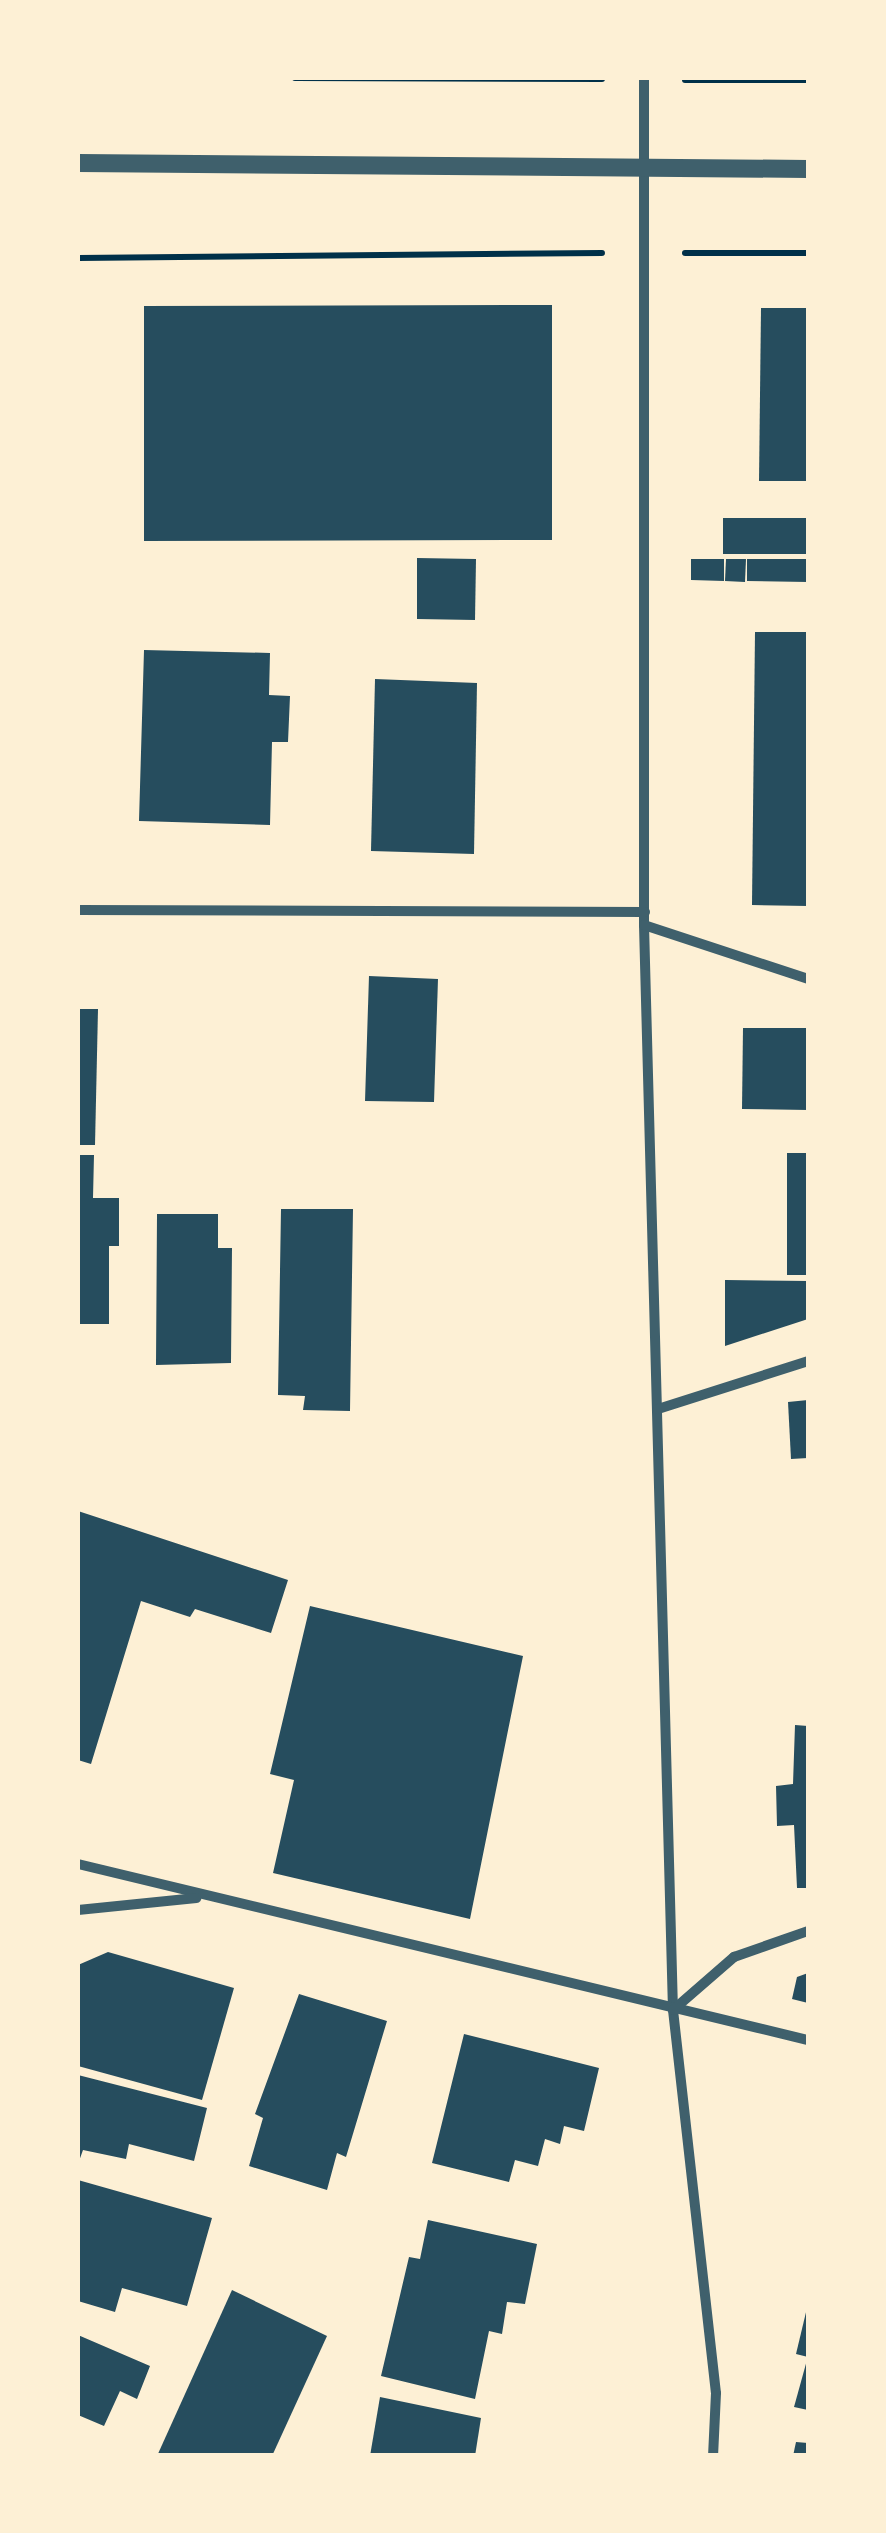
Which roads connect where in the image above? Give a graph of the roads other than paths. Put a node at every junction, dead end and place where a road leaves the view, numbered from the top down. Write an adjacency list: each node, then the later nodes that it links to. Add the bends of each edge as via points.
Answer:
1 (644, 79): 4 (street)
2 (78, 163): 4 (street)
3 (808, 169): 4 (street)
4 (642, 170): 6 (street)
5 (78, 910): 6 (street)
6 (644, 912): 7 (street)
7 (644, 925): 8 (street); 10 (street)
8 (808, 979)
9 (808, 1361): 10 (street)
10 (658, 1409): 15 (street)
11 (78, 1864): 12 (street)
12 (207, 1897): 13 (street); 15 (street)
13 (78, 1910)
14 (808, 1931): 15 (street, via 734,1957)
15 (674, 2010): 16 (street); 17 (street, via 716,2393)
16 (808, 2040)
17 (713, 2456)

